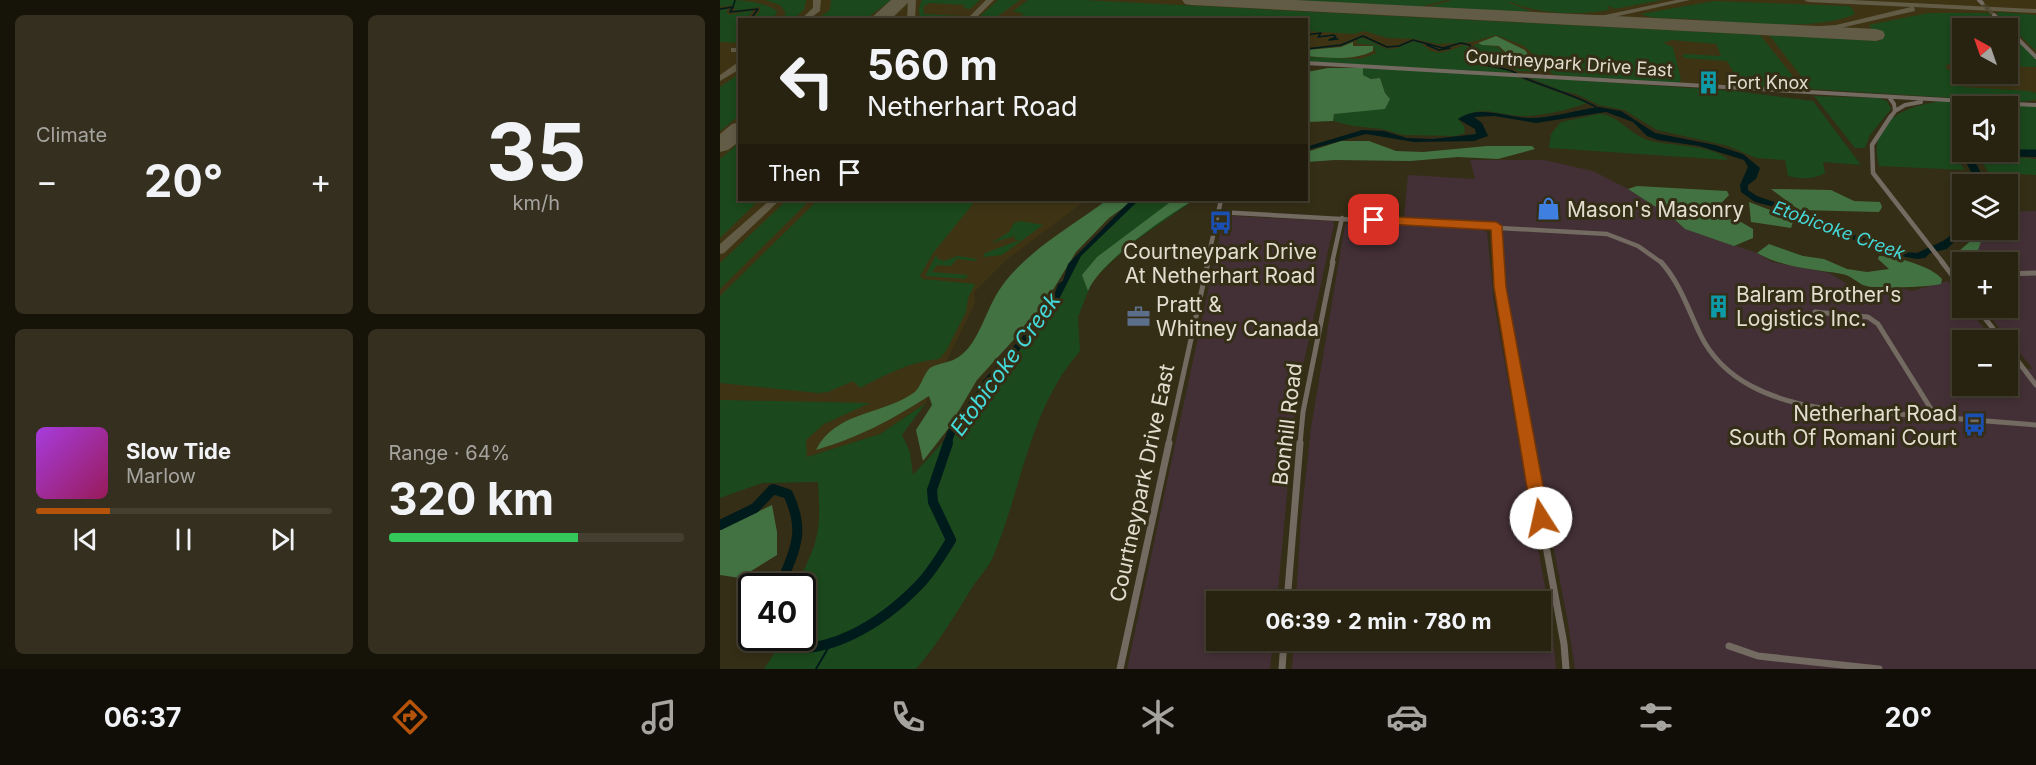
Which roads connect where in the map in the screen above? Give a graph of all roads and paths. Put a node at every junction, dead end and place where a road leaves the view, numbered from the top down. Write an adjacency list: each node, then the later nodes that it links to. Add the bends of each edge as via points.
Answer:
1 (1994, 15): 2 (street)
2 (2036, 57)
3 (1308, 65): 4 (street, Courtneypark Drive East)
4 (1889, 97): 5 (street, Courtneypark Drive East); 7 (street)
5 (1936, 100): 6 (street); 7 (street, via 1909,104)
6 (2036, 105)
7 (1895, 111): 13 (street, via 1871,143 1870,161 1879,182)
8 (1221, 201): 9 (street, Courtneypark Drive East)
9 (1218, 212): 10 (street); 25 (street, Courtneypark Drive East)
10 (1342, 218): 11 (street); 22 (street, Bonhill Road, via 1303,412)
11 (1496, 226): 20 (street, via 1607,234 1641,246 1673,275 1716,360 1760,392 1817,408); 27 (street, via 1496,255 1510,351)
12 (2036, 273): 14 (street)
13 (1952, 274)
14 (2018, 274)
15 (1815, 312): 20 (street, via 1868,317 1878,324)
16 (1985, 318): 17 (street)
17 (1994, 330)
18 (2018, 361): 19 (street)
19 (2036, 385)
20 (1936, 417): 21 (street)
21 (2036, 425)
22 (1288, 591)
23 (1729, 646): 28 (street, via 1758,656)
24 (1283, 651): 26 (street)
25 (1119, 669)
26 (1282, 669)
27 (1566, 669)
28 (1874, 669): 29 (street)
29 (1879, 669)

